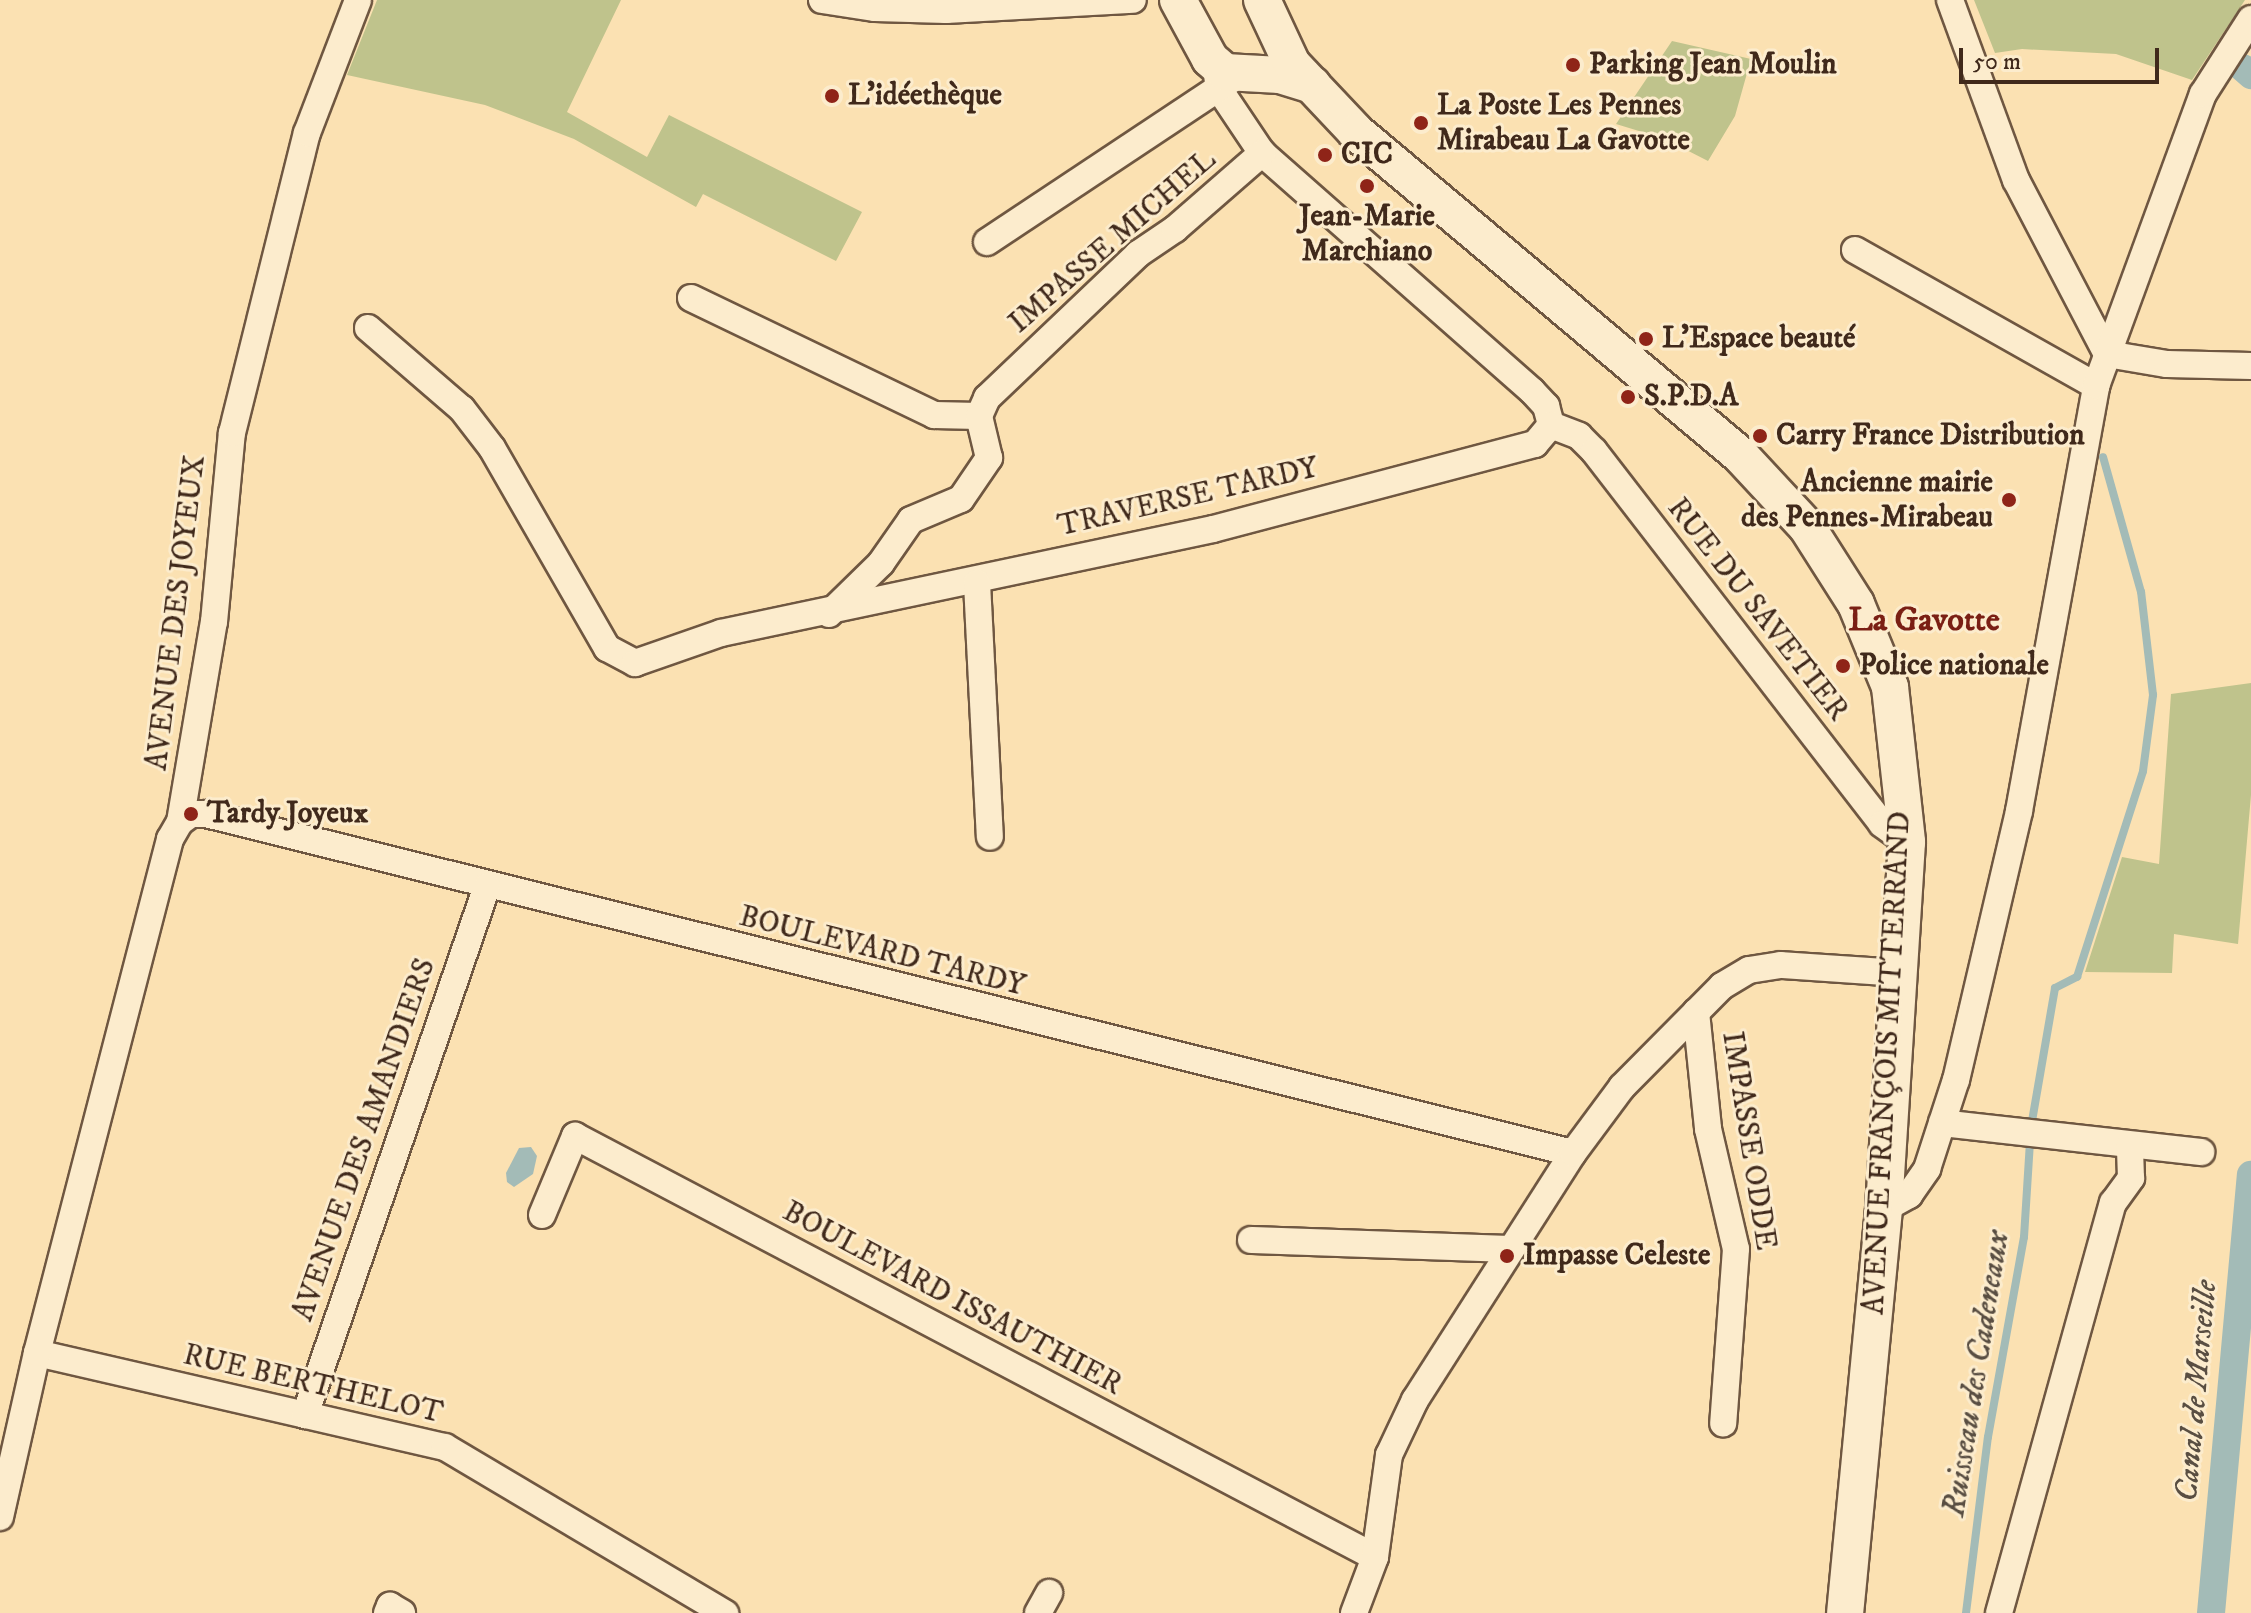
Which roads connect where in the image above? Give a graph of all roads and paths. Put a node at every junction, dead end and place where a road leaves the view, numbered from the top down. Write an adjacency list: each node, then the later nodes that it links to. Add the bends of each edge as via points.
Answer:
1 (358, 0): 22 (street, AVENUE DES JOYEUX, via 307,133 232,433 210,650)
2 (822, 0): 3 (street, via 946,10)
3 (1133, 0)
4 (1262, 0): 8 (main road)
5 (1950, 0): 15 (street, via 2016,180)
6 (1174, 3): 8 (main road)
7 (2251, 19): 15 (street, via 2203,94)
8 (1243, 70): 9 (street); 9 (street); 11 (street); 24 (main road, AVENUE FRANÇOIS MITTERRAND, via 1312,85 1356,132 1740,455 1807,527 1856,604 1890,687)
9 (1237, 119): 10 (street)
10 (1262, 153): 18 (street, IMPASSE MICHEL, via 1138,254 987,398); 19 (street, via 1532,391 1546,406)
11 (987, 242)
12 (1855, 250): 17 (street)
13 (691, 298): 18 (street, via 934,415)
14 (368, 328): 21 (street, via 462,409 492,448 617,658 635,663 721,633)
15 (2107, 354): 16 (street, via 2167,364); 17 (street)
16 (2251, 366)
17 (2096, 386): 28 (street, via 2019,811)
18 (979, 416): 21 (street, via 989,458 961,499 911,520 881,563)
19 (1551, 425): 20 (street, TRAVERSE TARDY, via 1542,440 1497,455); 24 (street, RUE DU SAVETIER, via 1579,436 1594,451 1882,824)
20 (977, 583): 21 (street, TRAVERSE TARDY); 23 (street)
21 (829, 614)
22 (180, 822): 25 (street, BOULEVARD TARDY, via 191,814 206,814); 36 (street, AVENUE DES JOYEUX, via 170,839)
23 (990, 837)
24 (1907, 842): 26 (main road, AVENUE FRANÇOIS MITTERRAND)
25 (487, 886): 31 (street, BOULEVARD TARDY); 37 (street, AVENUE DES AMANDIERS)
26 (1898, 973): 27 (street, via 1781,965 1749,970 1722,986); 32 (main road, AVENUE FRANÇOIS MITTERRAND)
27 (1696, 1012): 31 (street, via 1622,1087); 38 (street, IMPASSE ODDE, via 1708,1129 1736,1249)
28 (1942, 1123): 29 (street); 32 (street, via 1927,1169 1909,1195)
29 (2130, 1145): 30 (street); 44 (street, via 2131,1178 2113,1203)
30 (2201, 1152)
31 (1573, 1153): 35 (street)
32 (1884, 1209): 43 (main road, AVENUE FRANÇOIS MITTERRAND)
33 (542, 1215): 40 (street, BOULEVARD ISSAUTHIER, via 575,1136)
34 (1251, 1240): 35 (street)
35 (1511, 1249): 40 (street, via 1415,1400 1389,1455)
36 (37, 1353): 37 (street, RUE BERTHELOT); 39 (street, AVENUE DES JOYEUX)
37 (305, 1415): 41 (street, RUE BERTHELOT, via 445,1447)
38 (1723, 1424)
39 (0, 1517)
40 (1375, 1557): 42 (street)
41 (725, 1613)
42 (1354, 1613)
43 (1845, 1613)
44 (1999, 1613)

